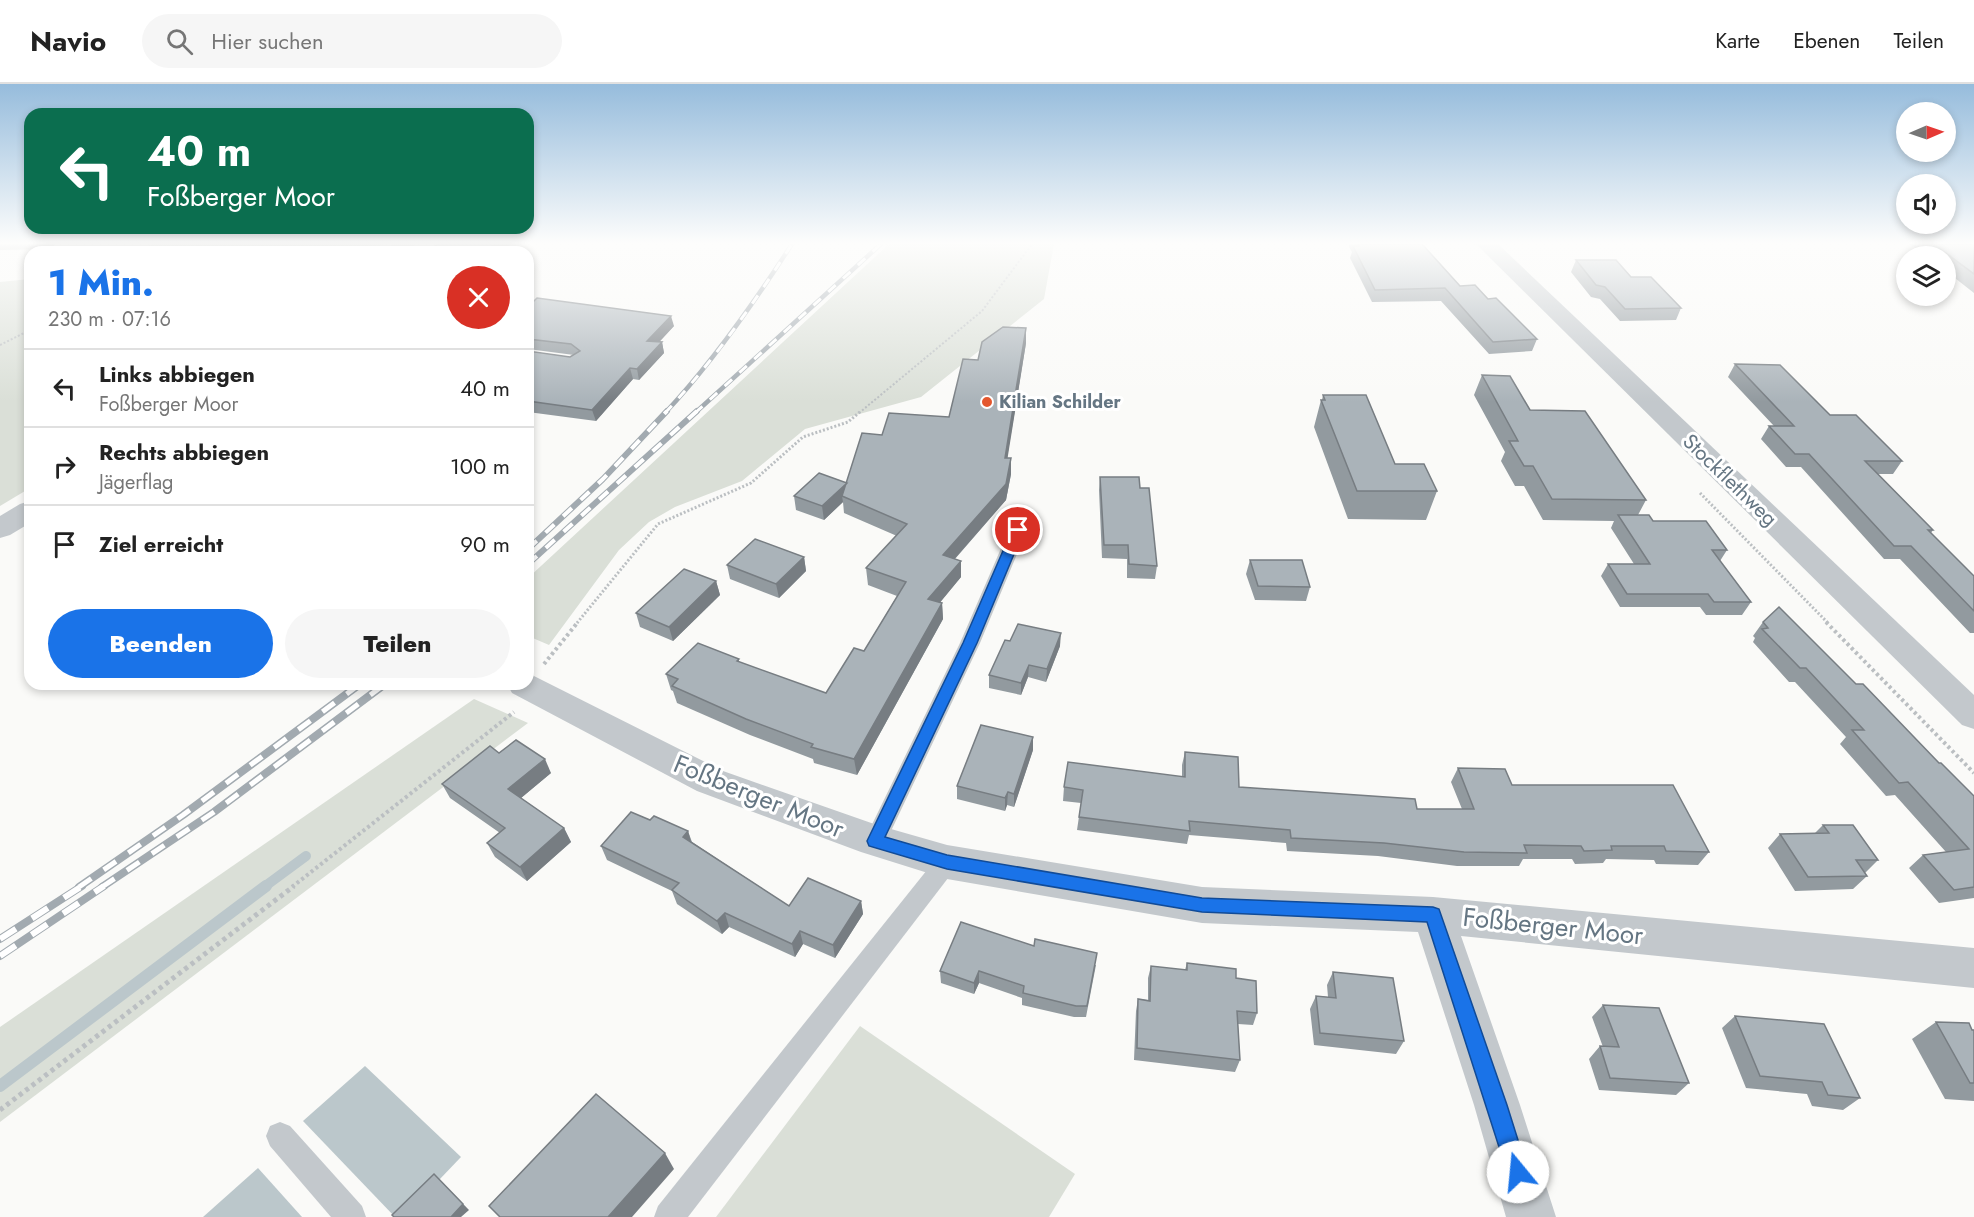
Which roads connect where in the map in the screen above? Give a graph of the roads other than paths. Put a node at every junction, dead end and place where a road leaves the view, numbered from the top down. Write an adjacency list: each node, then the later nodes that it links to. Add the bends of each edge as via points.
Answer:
1 (1541, 297): 6 (street, Stockflethweg)
2 (24, 514): 3 (street)
3 (0, 529)
4 (1018, 530): 7 (lane, via 970,643)
5 (535, 681): 7 (street, Foßberger Moor, via 710,781)
6 (1974, 716)
7 (875, 841): 8 (street, Foßberger Moor)
8 (947, 862): 9 (street, Foßberger Moor, via 1202,905); 13 (lane)
9 (1433, 915): 10 (street, Foßberger Moor); 14 (street)
10 (1974, 968)
11 (280, 1136): 12 (lane)
12 (351, 1217)
13 (669, 1217)
14 (1531, 1217)

